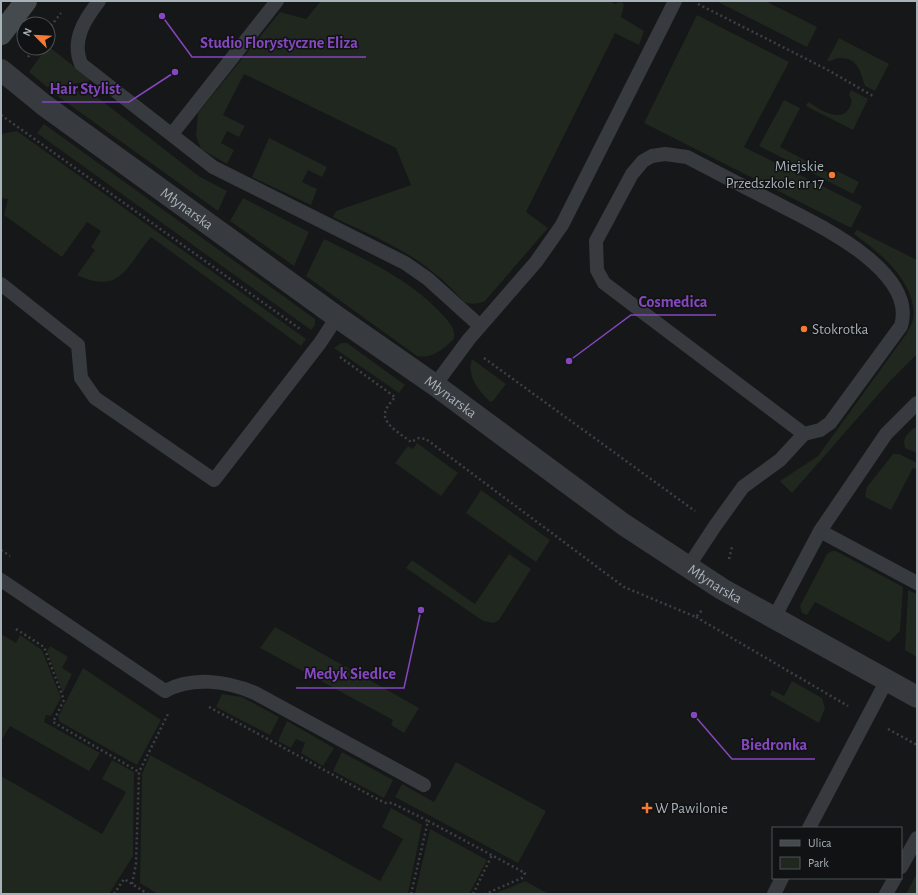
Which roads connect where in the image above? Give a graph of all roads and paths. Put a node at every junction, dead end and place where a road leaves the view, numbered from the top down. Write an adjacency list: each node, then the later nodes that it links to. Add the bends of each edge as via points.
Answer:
1 (26, 1): 8 (main road)
2 (99, 1): 12 (lane, via 80,31 77,48 81,64)
3 (278, 1): 12 (lane)
4 (675, 1): 15 (lane, via 562,225 536,262)
5 (696, 3): 10 (path, via 826,69)
6 (65, 7): 7 (path)
7 (56, 19)
8 (1, 34)
9 (1, 70): 14 (street, Młynarska, via 44,105)
10 (873, 96)
11 (1, 115): 17 (path)
12 (172, 134): 15 (lane, via 213,167 405,263 428,279)
13 (1, 284): 17 (lane, via 78,345 81,378 96,398 214,480)
14 (337, 317): 17 (lane); 18 (street, Młynarska)
15 (480, 326): 16 (lane)
16 (469, 339): 18 (lane); 21 (path, via 488,361)
17 (320, 343): 27 (path, via 395,397 385,411 385,417 388,424 411,442 419,438 426,439 624,587)
18 (435, 385): 23 (street, Młynarska, via 623,524)
19 (917, 403): 22 (lane, via 886,434)
20 (804, 434): 20 (lane, via 820,430 830,423 901,326 905,308 898,286 885,270 842,237 687,157 665,154 652,156 643,161 632,174 596,241 597,270 604,283); 21 (lane, via 780,460 743,488)
21 (715, 526): 23 (lane); 26 (path, via 734,539)
22 (820, 531): 25 (lane); 28 (lane)
23 (688, 567): 26 (street, Młynarska)
24 (1, 580): 37 (lane, via 165,691 176,685 202,682 237,686)
25 (917, 583)
26 (722, 589): 27 (path); 28 (street, Młynarska)
27 (696, 617): 34 (path)
28 (774, 618): 30 (street, Młynarska)
29 (16, 629): 36 (path, via 44,647 64,700 52,722)
30 (887, 680): 31 (street, Młynarska); 34 (lane)
31 (917, 697)
32 (204, 705): 38 (path, via 379,800 392,802)
33 (169, 712): 36 (path)
34 (867, 717): 35 (path); 39 (lane)
35 (917, 745)
36 (138, 772): 45 (path, via 136,864)
37 (424, 785)
38 (428, 821): 41 (path); 48 (path)
39 (810, 827)
40 (917, 838): 42 (lane)
41 (492, 855): 49 (path); 50 (path, via 525,873 522,878)
42 (902, 865)
43 (782, 879): 51 (lane)
44 (894, 879): 52 (lane)
45 (132, 884): 46 (path, via 124,879); 47 (path)
46 (114, 894)
47 (148, 894)
48 (411, 894)
49 (473, 894)
50 (485, 894)
51 (774, 894)
52 (886, 894)

